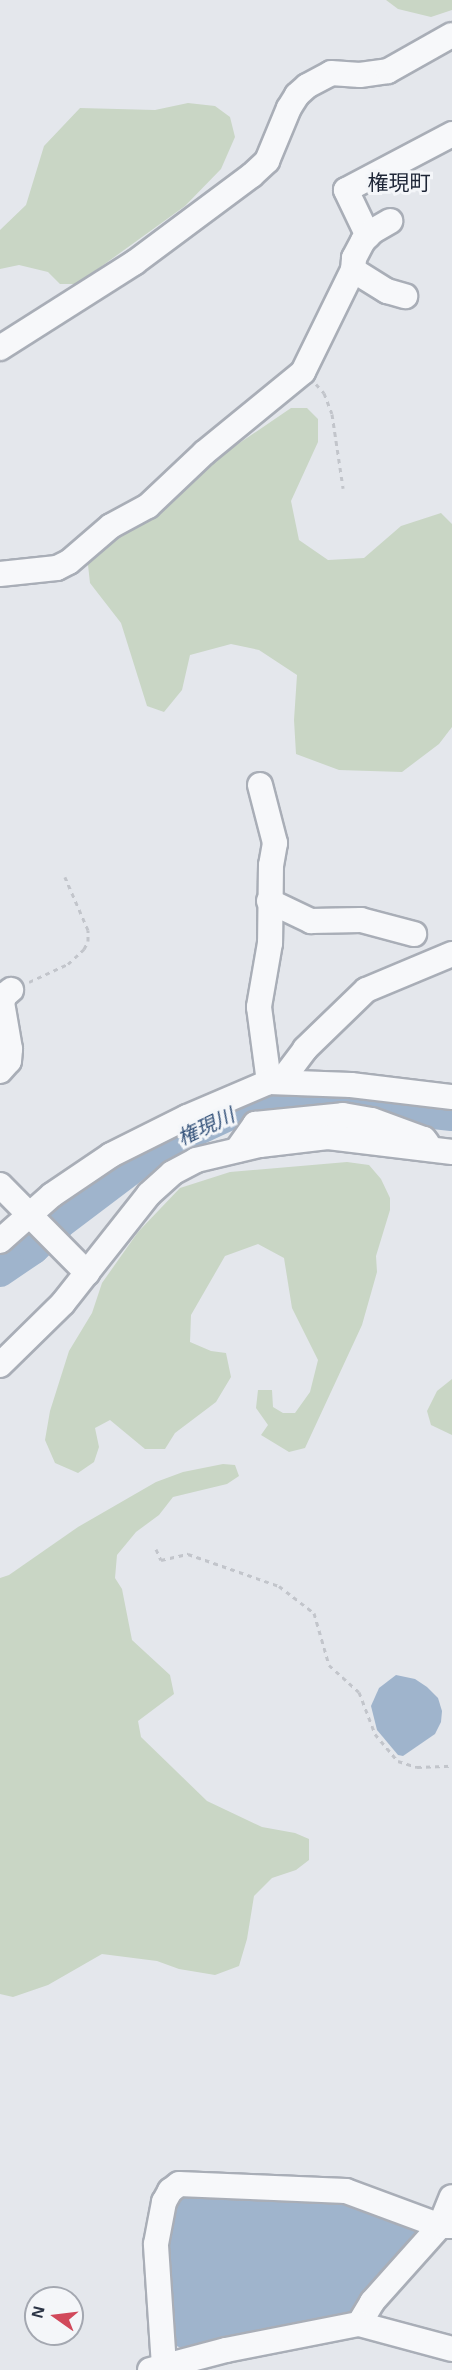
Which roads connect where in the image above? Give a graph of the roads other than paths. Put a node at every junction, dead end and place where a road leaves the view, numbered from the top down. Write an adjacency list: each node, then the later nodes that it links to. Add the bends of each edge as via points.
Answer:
1 (452, 35): 7 (street, via 388,71 360,75 331,73 307,86 289,108 267,161 252,175 134,263)
2 (452, 134): 4 (street, via 346,190)
3 (390, 221): 4 (street)
4 (368, 236): 5 (street, via 354,258)
5 (352, 270): 6 (street, via 387,291); 8 (street, via 303,372 204,453 148,506 111,526 57,568)
6 (405, 296)
7 (0, 348)
8 (0, 574)
9 (260, 785): 10 (street, via 274,843)
10 (269, 901): 11 (street, via 311,921 361,920); 15 (street, via 270,942 259,1007)
11 (414, 934)
12 (452, 954): 15 (street, via 366,990)
13 (11, 990): 14 (street, via 2,1002 9,1061)
14 (0, 1071)
15 (275, 1081): 17 (street); 21 (street, via 187,1117 111,1155 76,1176)
16 (452, 1097): 17 (street)
17 (353, 1102): 18 (street, via 315,1116 255,1124); 19 (street, via 372,1120 424,1139)
18 (237, 1150): 19 (street, via 328,1137); 23 (street, via 196,1160 172,1173 149,1194)
19 (443, 1151)
20 (0, 1185): 21 (street)
21 (33, 1219): 22 (street); 23 (street)
22 (0, 1241)
23 (87, 1274): 24 (street, via 36,1332)
24 (0, 1365)
25 (452, 2197): 26 (street)
26 (446, 2226): 27 (street, via 372,2302); 29 (street, via 346,2192 179,2184 164,2202 156,2244)
27 (359, 2324): 28 (street); 29 (street)
28 (452, 2349)
29 (157, 2368)

